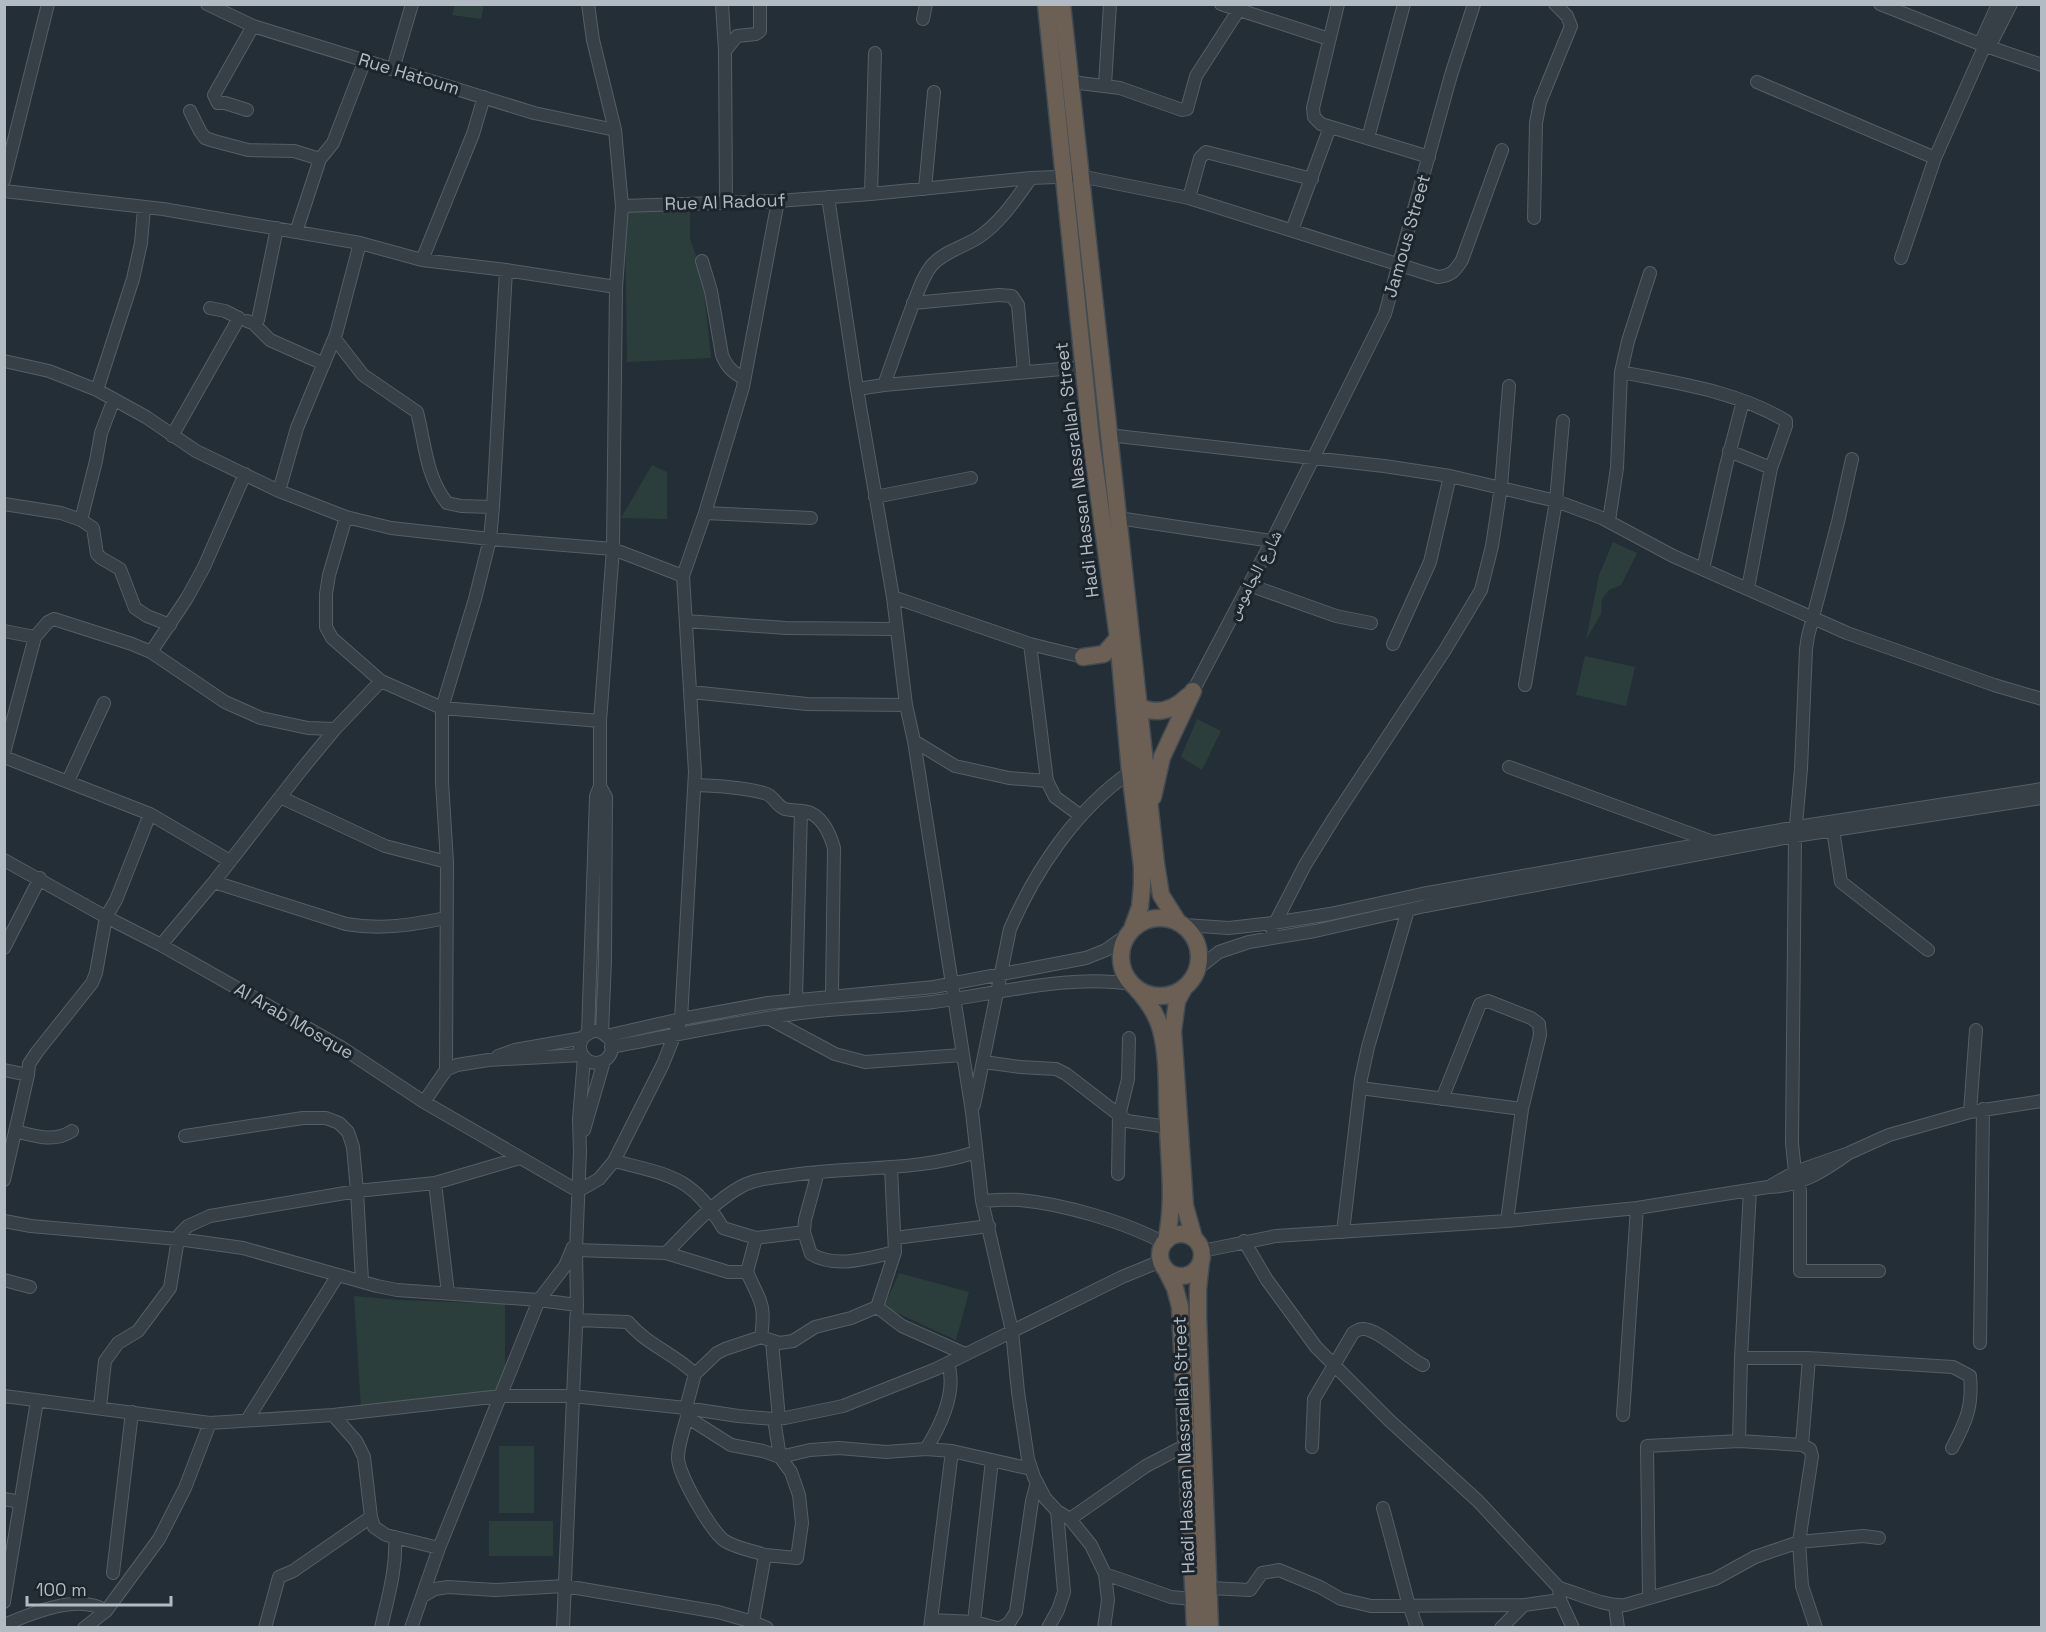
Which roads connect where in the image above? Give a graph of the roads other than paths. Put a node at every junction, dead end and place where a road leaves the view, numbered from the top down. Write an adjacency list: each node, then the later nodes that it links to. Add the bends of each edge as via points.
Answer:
1 (48, 4): 40 (street)
2 (207, 4): 21 (street, Rue Hatoum)
3 (412, 4): 28 (street)
4 (588, 4): 37 (street)
5 (722, 4): 24 (street)
6 (760, 4): 24 (street, via 760,31 737,36)
7 (926, 4): 20 (street)
8 (1046, 4): 44 (highway, Hadi Hassan Nassrallah Street)
9 (1062, 4): 29 (highway, Hadi Hassan Nassrallah Street)
10 (1110, 4): 31 (street)
11 (1221, 4): 19 (street)
12 (1338, 4): 22 (street)
13 (1404, 4): 38 (street)
14 (1474, 4): 41 (street, Jamous Street)
15 (1555, 4): 57 (street, via 1571,26 1540,102)
16 (1880, 4): 23 (street)
17 (1998, 4): 23 (street)
18 (2011, 4): 23 (street)
19 (1238, 12): 22 (street); 31 (street, via 1196,76 1187,109)
20 (923, 19)
21 (253, 26): 26 (street, Rue Hatoum); 34 (street, via 214,95 218,103)
22 (1329, 39): 36 (street, via 1313,112 1317,121)
23 (1984, 45): 27 (street); 42 (street)
24 (725, 51): 54 (street)
25 (875, 53): 50 (street)
26 (365, 60): 28 (street, Rue Hatoum); 43 (street, via 333,143)
27 (2038, 61)
28 (393, 69): 33 (street, Rue Hatoum)
29 (1071, 81): 31 (street); 44 (highway, Hadi Hassan Nassrallah Street)
30 (1757, 82): 42 (street)
31 (1105, 85)
32 (934, 92): 48 (street)
33 (484, 97): 37 (street, Rue Hatoum, via 534,113); 63 (street)
34 (247, 110)
35 (190, 111): 43 (street, via 205,138 248,150 294,150)
36 (1330, 127): 38 (street); 46 (street)
37 (615, 130): 55 (street)
38 (1368, 138): 41 (street)
39 (1502, 150): 65 (street, Rue Al Radouf, via 1455,271 1438,277)
40 (7, 156): 47 (street)
41 (1429, 157): 65 (street, Jamous Street)
42 (1935, 158): 62 (street)
43 (320, 159): 60 (street)
44 (1073, 176): 45 (street, Rue Al Radouf); 52 (street, Rue Al Radouf); 76 (highway, Hadi Hassan Nassrallah Street); 87 (highway, Hadi Hassan Nassrallah Street)
45 (1031, 178): 48 (street, Rue Al Radouf); 69 (street, via 992,227 931,267)
46 (1312, 179): 52 (street, via 1206,152 1200,158); 59 (street)
47 (4, 180)
48 (925, 189): 50 (street, Rue Al Radouf)
49 (4, 191): 56 (street)
50 (871, 194): 51 (street, Rue Al Radouf)
51 (828, 197): 53 (street, Rue Al Radouf); 82 (street)
52 (1189, 198): 59 (street, Rue Al Radouf)
53 (778, 201): 54 (street, Rue Al Radouf); 79 (street)
54 (726, 202): 55 (street, Rue Al Radouf)
55 (622, 206): 68 (street)
56 (144, 208): 58 (street); 83 (street, via 133,279)
57 (1534, 218)
58 (277, 228): 60 (street); 72 (street, via 258,320)
59 (1292, 230): 65 (street, Rue Al Radouf)
60 (296, 232): 61 (street)
61 (360, 243): 63 (street); 73 (street)
62 (1900, 258)
63 (422, 260): 66 (street)
64 (702, 261): 79 (street, via 722,355 732,372)
65 (1399, 265): 90 (street, Jamous Street, via 1384,314)
66 (506, 270): 68 (street); 101 (street)
67 (1650, 273): 78 (street)
68 (616, 287): 110 (street)
69 (913, 303): 77 (street, via 1012,297 1018,305); 80 (street)
70 (210, 308): 71 (street)
71 (239, 318): 72 (street); 88 (street)
72 (253, 323): 75 (street, via 270,340)
73 (335, 339): 75 (street); 101 (street, via 363,375 417,412 434,484 447,503)
74 (4, 361): 83 (street, via 49,371)
75 (324, 364): 97 (street, via 297,429)
76 (1084, 366): 77 (street); 123 (highway, Hadi Hassan Nassrallah Street)
77 (1024, 372): 80 (street)
78 (1621, 372): 85 (street); 107 (street, via 1617,468)
79 (744, 379): 102 (street)
80 (884, 385): 82 (street)
81 (1509, 386): 96 (street)
82 (857, 389): 98 (street)
83 (97, 390): 84 (street)
84 (114, 399): 88 (street); 106 (street, via 101,433)
85 (1743, 401): 89 (street); 92 (street, via 1786,422)
86 (1563, 421): 99 (street)
87 (1108, 435): 90 (street); 105 (highway, Hadi Hassan Nassrallah Street)
88 (172, 436): 93 (street)
89 (1730, 451): 92 (street); 111 (street)
90 (1314, 458): 94 (street); 109 (street, شارع الجاموس)
91 (1852, 459): 116 (street)
92 (1771, 468): 114 (street)
93 (245, 474): 97 (street); 119 (street, via 214,548)
94 (1450, 476): 96 (street); 125 (street, via 1430,562)
95 (971, 478): 98 (street)
96 (1500, 487): 99 (street); 167 (street, via 1481,590 1334,818)
97 (279, 491): 103 (street)
98 (876, 497): 115 (street)
99 (1556, 501): 107 (street); 130 (street)
100 (4, 504): 106 (street)
101 (493, 507): 108 (street)
102 (705, 513): 104 (street); 112 (street)
103 (346, 517): 108 (street, via 391,528); 129 (street, via 329,575 326,627 332,638)
104 (811, 518)
105 (1118, 518): 109 (street); 136 (highway, Hadi Hassan Nassrallah Street)
106 (81, 520): 119 (street, via 93,528 97,554 120,569 135,608)
107 (1609, 521): 111 (street)
108 (490, 539): 110 (street); 137 (street)
109 (1272, 541): 113 (street, شارع الجاموس)
110 (612, 549): 112 (street); 138 (street)
111 (1703, 568): 114 (street)
112 (683, 576): 117 (street)
113 (1249, 585): 118 (street, via 1336,616); 131 (street, شارع الجاموس)
114 (1748, 588): 116 (street)
115 (893, 597): 120 (street); 124 (street)
116 (1813, 617): 133 (street, via 1971,677); 156 (street, via 1806,649)
117 (686, 621): 120 (street, via 786,628); 132 (street)
118 (1371, 623)
119 (170, 625): 126 (street)
120 (896, 629): 135 (street)
121 (4, 631): 122 (street)
122 (35, 637): 126 (street, via 50,620 59,620); 141 (street)
123 (1118, 638): 127 (highway, via 1104,654); 128 (highway, Hadi Hassan Nassrallah Street)
124 (1030, 644): 127 (street); 144 (street)
125 (1393, 644)
126 (151, 652): 139 (street, via 225,702 261,718)
127 (1083, 657): 128 (highway)
128 (1122, 675): 143 (highway, Hadi Hassan Nassrallah Street)
129 (381, 681): 137 (street); 139 (street)
130 (1525, 685)
131 (1193, 691): 136 (highway, via 1165,711); 154 (highway, via 1162,757)
132 (691, 692): 135 (street, via 807,704); 146 (street)
133 (2041, 698)
134 (104, 703): 145 (street)
135 (906, 705): 140 (street)
136 (1138, 706): 154 (highway, Hadi Hassan Nassrallah Street)
137 (442, 708): 138 (street); 160 (street)
138 (600, 721): 147 (street)
139 (335, 729): 149 (street)
140 (914, 741): 144 (street, via 955,766 1008,778); 175 (street)
141 (4, 755): 145 (street)
142 (1509, 767): 157 (street)
143 (1130, 772): 153 (street); 168 (highway, Hadi Hassan Nassrallah Street, via 1142,885 1140,907)
144 (1047, 780): 153 (street, via 1055,797)
145 (68, 781): 152 (street)
146 (695, 785): 151 (street, via 765,793 780,806); 183 (street)
147 (600, 786): 186 (street, via 596,796 592,962); 188 (street, via 606,797)
148 (2042, 789): 156 (street)
149 (280, 797): 159 (street); 160 (street, via 385,846)
150 (2042, 798): 155 (street)
151 (801, 811): 179 (street, via 822,822 834,848); 180 (street)
152 (150, 814): 159 (street); 164 (street)
153 (1081, 816): 174 (street, via 1051,855 1018,911)
154 (1150, 816): 166 (highway, Hadi Hassan Nassrallah Street, via 1159,886 1164,901)
155 (1833, 830): 156 (street); 172 (street, via 1841,882)
156 (1796, 831): 157 (street); 163 (street); 216 (street, via 1792,1143)
157 (1713, 842): 167 (street)
158 (4, 860): 161 (street, Al Arab Mosque)
159 (230, 861): 162 (street)
160 (447, 862): 165 (street)
161 (40, 878): 164 (street, Al Arab Mosque); 171 (street)
162 (214, 882): 165 (street, via 365,927 405,926); 170 (street)
163 (1407, 910): 169 (street); 197 (street)
164 (106, 917): 170 (street, Al Arab Mosque); 196 (street, via 92,983 37,1052)
165 (446, 918): 195 (street)
166 (1181, 923): 167 (street, via 1229,928); 168 (highway, via 1154,918); 173 (highway, via 1198,947)
167 (1273, 923): 169 (street)
168 (1130, 932): 174 (street, via 1106,950 1086,958); 176 (highway, via 1122,947 1121,961)
169 (1269, 938): 173 (street, via 1226,948)
170 (161, 945): 200 (street, Al Arab Mosque, via 341,1047)
171 (4, 948)
172 (1928, 950)
173 (1196, 970): 177 (highway)
174 (1000, 973): 175 (street); 178 (street)
175 (952, 984): 179 (street); 181 (street)
176 (1134, 986): 177 (highway, via 1163,996); 178 (street, via 1115,981 1077,981); 205 (highway, via 1152,1009 1161,1031)
177 (1184, 988): 237 (highway, Hadi Hassan Nassrallah Street, via 1177,1001 1173,1031 1185,1206)
178 (997, 992): 181 (street); 193 (street)
179 (832, 996): 180 (street)
180 (796, 999): 183 (street)
181 (954, 999): 182 (street); 189 (street)
182 (768, 1018): 185 (street); 189 (street, via 835,1054 865,1062)
183 (681, 1019): 185 (street); 188 (street)
184 (1976, 1030): 202 (street)
185 (677, 1034): 188 (street); 212 (street)
186 (585, 1036): 188 (street, via 597,1032); 190 (street, via 580,1047); 191 (street, via 515,1050)
187 (1129, 1038): 204 (street, via 1128,1080)
188 (607, 1039): 192 (street, via 609,1055)
189 (962, 1055): 203 (street)
190 (583, 1057): 191 (street); 192 (street, via 596,1063); 209 (street)
191 (488, 1060): 195 (street)
192 (604, 1060): 209 (street)
193 (984, 1062): 203 (street); 204 (street, via 1056,1069)
194 (4, 1070): 196 (street)
195 (446, 1070): 200 (street)
196 (28, 1075): 206 (street)
197 (1360, 1088): 198 (street); 230 (street)
198 (1442, 1099): 201 (street); 201 (street, via 1480,1004 1488,1001 1539,1024 1540,1035)
199 (2042, 1101): 202 (street)
200 (424, 1102): 211 (street, Al Arab Mosque)
201 (1522, 1109): 226 (street)
202 (1977, 1110): 216 (street, via 1889,1135); 254 (street)
203 (972, 1112): 210 (street)
204 (1119, 1116): 205 (street, via 1134,1123); 215 (street)
205 (1168, 1127): 235 (highway, via 1172,1202)
206 (15, 1131): 207 (street, via 49,1138); 217 (street)
207 (72, 1131)
208 (185, 1136): 220 (street, via 303,1118 333,1120 348,1132)
209 (580, 1152): 221 (street)
210 (976, 1152): 213 (street, via 957,1159); 222 (street)
211 (520, 1158): 218 (street); 221 (street, Al Arab Mosque)
212 (614, 1161): 221 (street, via 599,1179); 223 (street, via 686,1183)
213 (891, 1168): 214 (street); 232 (street)
214 (818, 1172): 223 (street, via 752,1182); 229 (street)
215 (1118, 1174)
216 (1797, 1177): 219 (street); 241 (street, via 1800,1271)
217 (4, 1180)
218 (435, 1183): 220 (street); 247 (street)
219 (1750, 1190): 224 (street); 256 (street)
220 (357, 1191): 233 (street, via 210,1216 188,1226); 245 (street)
221 (578, 1191): 228 (street)
222 (982, 1201): 227 (street); 235 (street, via 1019,1200 1054,1205)
223 (711, 1208): 231 (street, via 723,1228); 239 (street)
224 (1637, 1208): 226 (street); 270 (street)
225 (4, 1221): 233 (street)
226 (1507, 1221): 230 (street)
227 (989, 1226): 232 (street); 252 (street)
228 (578, 1232): 236 (street); 248 (street, via 565,1266)
229 (804, 1232): 231 (street); 238 (street, via 810,1252 829,1261)
230 (1343, 1232): 234 (street)
231 (756, 1238): 242 (street)
232 (895, 1238): 238 (street)
233 (178, 1239): 243 (street, via 243,1248); 266 (street, via 170,1288 138,1331 118,1343 105,1361)
234 (1244, 1241): 237 (street); 259 (street, via 1302,1329)
235 (1165, 1242): 237 (highway, via 1178,1234 1188,1235); 240 (highway, via 1160,1252)
236 (576, 1250): 239 (street); 249 (street)
237 (1199, 1250): 240 (highway, via 1196,1270 1186,1276 1175,1275); 300 (highway, Hadi Hassan Nassrallah Street)
238 (895, 1252): 250 (street)
239 (666, 1253): 242 (street, via 728,1272)
240 (1163, 1266): 252 (street, via 1122,1277); 275 (highway, Hadi Hassan Nassrallah Street, via 1175,1287 1179,1307)
241 (1879, 1271)
242 (747, 1272): 253 (street, via 762,1301)
243 (338, 1275): 245 (street); 272 (street)
244 (4, 1280): 246 (street)
245 (362, 1281): 247 (street, via 397,1290)
246 (30, 1287)
247 (447, 1293): 248 (street)
248 (539, 1300): 249 (street); 263 (street)
249 (577, 1305): 251 (street)
250 (877, 1307): 253 (street, via 815,1327 793,1341 779,1343); 255 (street, via 903,1326)
251 (576, 1320): 261 (street, via 628,1322 639,1336); 264 (street)
252 (1012, 1331): 255 (street); 283 (street)
253 (767, 1339): 261 (street, via 725,1349); 271 (street)
254 (1980, 1343)
255 (965, 1354): 258 (street)
256 (1741, 1358): 257 (street); 274 (street)
257 (1809, 1358): 276 (street); 278 (street, via 1953,1367 1970,1376 1972,1395 1966,1421)
258 (948, 1363): 271 (street, via 843,1406); 279 (street, via 948,1399)
259 (1334, 1365): 260 (street, via 1353,1333 1362,1329 1373,1331); 277 (street, via 1314,1399); 301 (street, via 1478,1501)
260 (1423, 1365)
261 (695, 1374): 268 (street)
262 (4, 1396): 265 (street)
263 (501, 1396): 264 (street); 269 (street); 294 (street)
264 (572, 1396): 268 (street); 299 (street)
265 (37, 1401): 266 (street); 286 (street)
266 (100, 1407): 267 (street)
267 (132, 1412): 273 (street); 297 (street)
268 (687, 1412): 271 (street); 281 (street, via 731,1445); 296 (street, via 677,1458 701,1510 725,1541)
269 (333, 1415): 272 (street); 289 (street, via 356,1441 364,1457)
270 (1623, 1415)
271 (776, 1419): 281 (street)
272 (247, 1420): 273 (street)
273 (210, 1423): 309 (street, via 159,1539)
274 (1739, 1442): 276 (street); 304 (street, via 1647,1446)
275 (1186, 1445): 290 (street, via 1146,1466); 305 (highway, Hadi Hassan Nassrallah Street)
276 (1802, 1445): 293 (street, via 1810,1449 1812,1456)
277 (1312, 1447)
278 (1952, 1448)
279 (926, 1449): 280 (street); 281 (street, via 886,1452 839,1448)
280 (952, 1451): 282 (street); 312 (street)
281 (780, 1457): 296 (street, via 791,1472 799,1495 802,1523 798,1552 797,1558)
282 (992, 1460): 283 (street); 311 (street)
283 (1031, 1469): 284 (street)
284 (1036, 1482): 288 (street); 320 (street, via 1016,1612 1009,1623)
285 (4, 1499): 286 (street)
286 (20, 1502): 295 (street)
287 (1383, 1508): 307 (street)
288 (1057, 1510): 290 (street); 321 (street, via 1064,1592)
289 (371, 1517): 291 (street, via 380,1532); 315 (street, via 279,1577)
290 (1070, 1519): 298 (street, via 1091,1545)
291 (395, 1537): 294 (street); 316 (street, via 393,1576)
292 (1879, 1538): 293 (street)
293 (1799, 1542): 304 (street, via 1755,1557 1714,1580); 329 (street, via 1802,1586)
294 (439, 1548): 303 (street)
295 (9, 1553): 302 (street)
296 (765, 1555): 310 (street)
297 (113, 1573)
298 (1106, 1574): 305 (street, via 1171,1597); 322 (street)
299 (566, 1586): 303 (street, via 495,1590 448,1587); 310 (street, via 718,1612); 318 (street)
300 (1209, 1588): 307 (street, via 1250,1590 1262,1573 1279,1570 1348,1602); 324 (highway, Hadi Hassan Nassrallah Street)
301 (1559, 1594): 306 (street); 308 (street, via 1578,1592); 327 (street)
302 (5, 1596)
303 (423, 1596): 317 (street)
304 (1649, 1598): 308 (street)
305 (1193, 1599): 323 (highway, Hadi Hassan Nassrallah Street)
306 (1524, 1605): 307 (street); 326 (street)
307 (1409, 1606): 325 (street)
308 (1615, 1606): 328 (street)
309 (106, 1611): 313 (street, via 97,1605 61,1606); 314 (street)
310 (753, 1622): 319 (street)
311 (974, 1622): 312 (street); 320 (street)
312 (931, 1624)
313 (4, 1625)
314 (84, 1628)
315 (265, 1628)
316 (381, 1628)
317 (411, 1628)
318 (563, 1628)
319 (767, 1628)
320 (999, 1628)
321 (1048, 1628)
322 (1104, 1628)
323 (1195, 1628)
324 (1210, 1628)
325 (1417, 1628)
326 (1501, 1628)
327 (1573, 1628)
328 (1618, 1628)
329 (1816, 1628)

